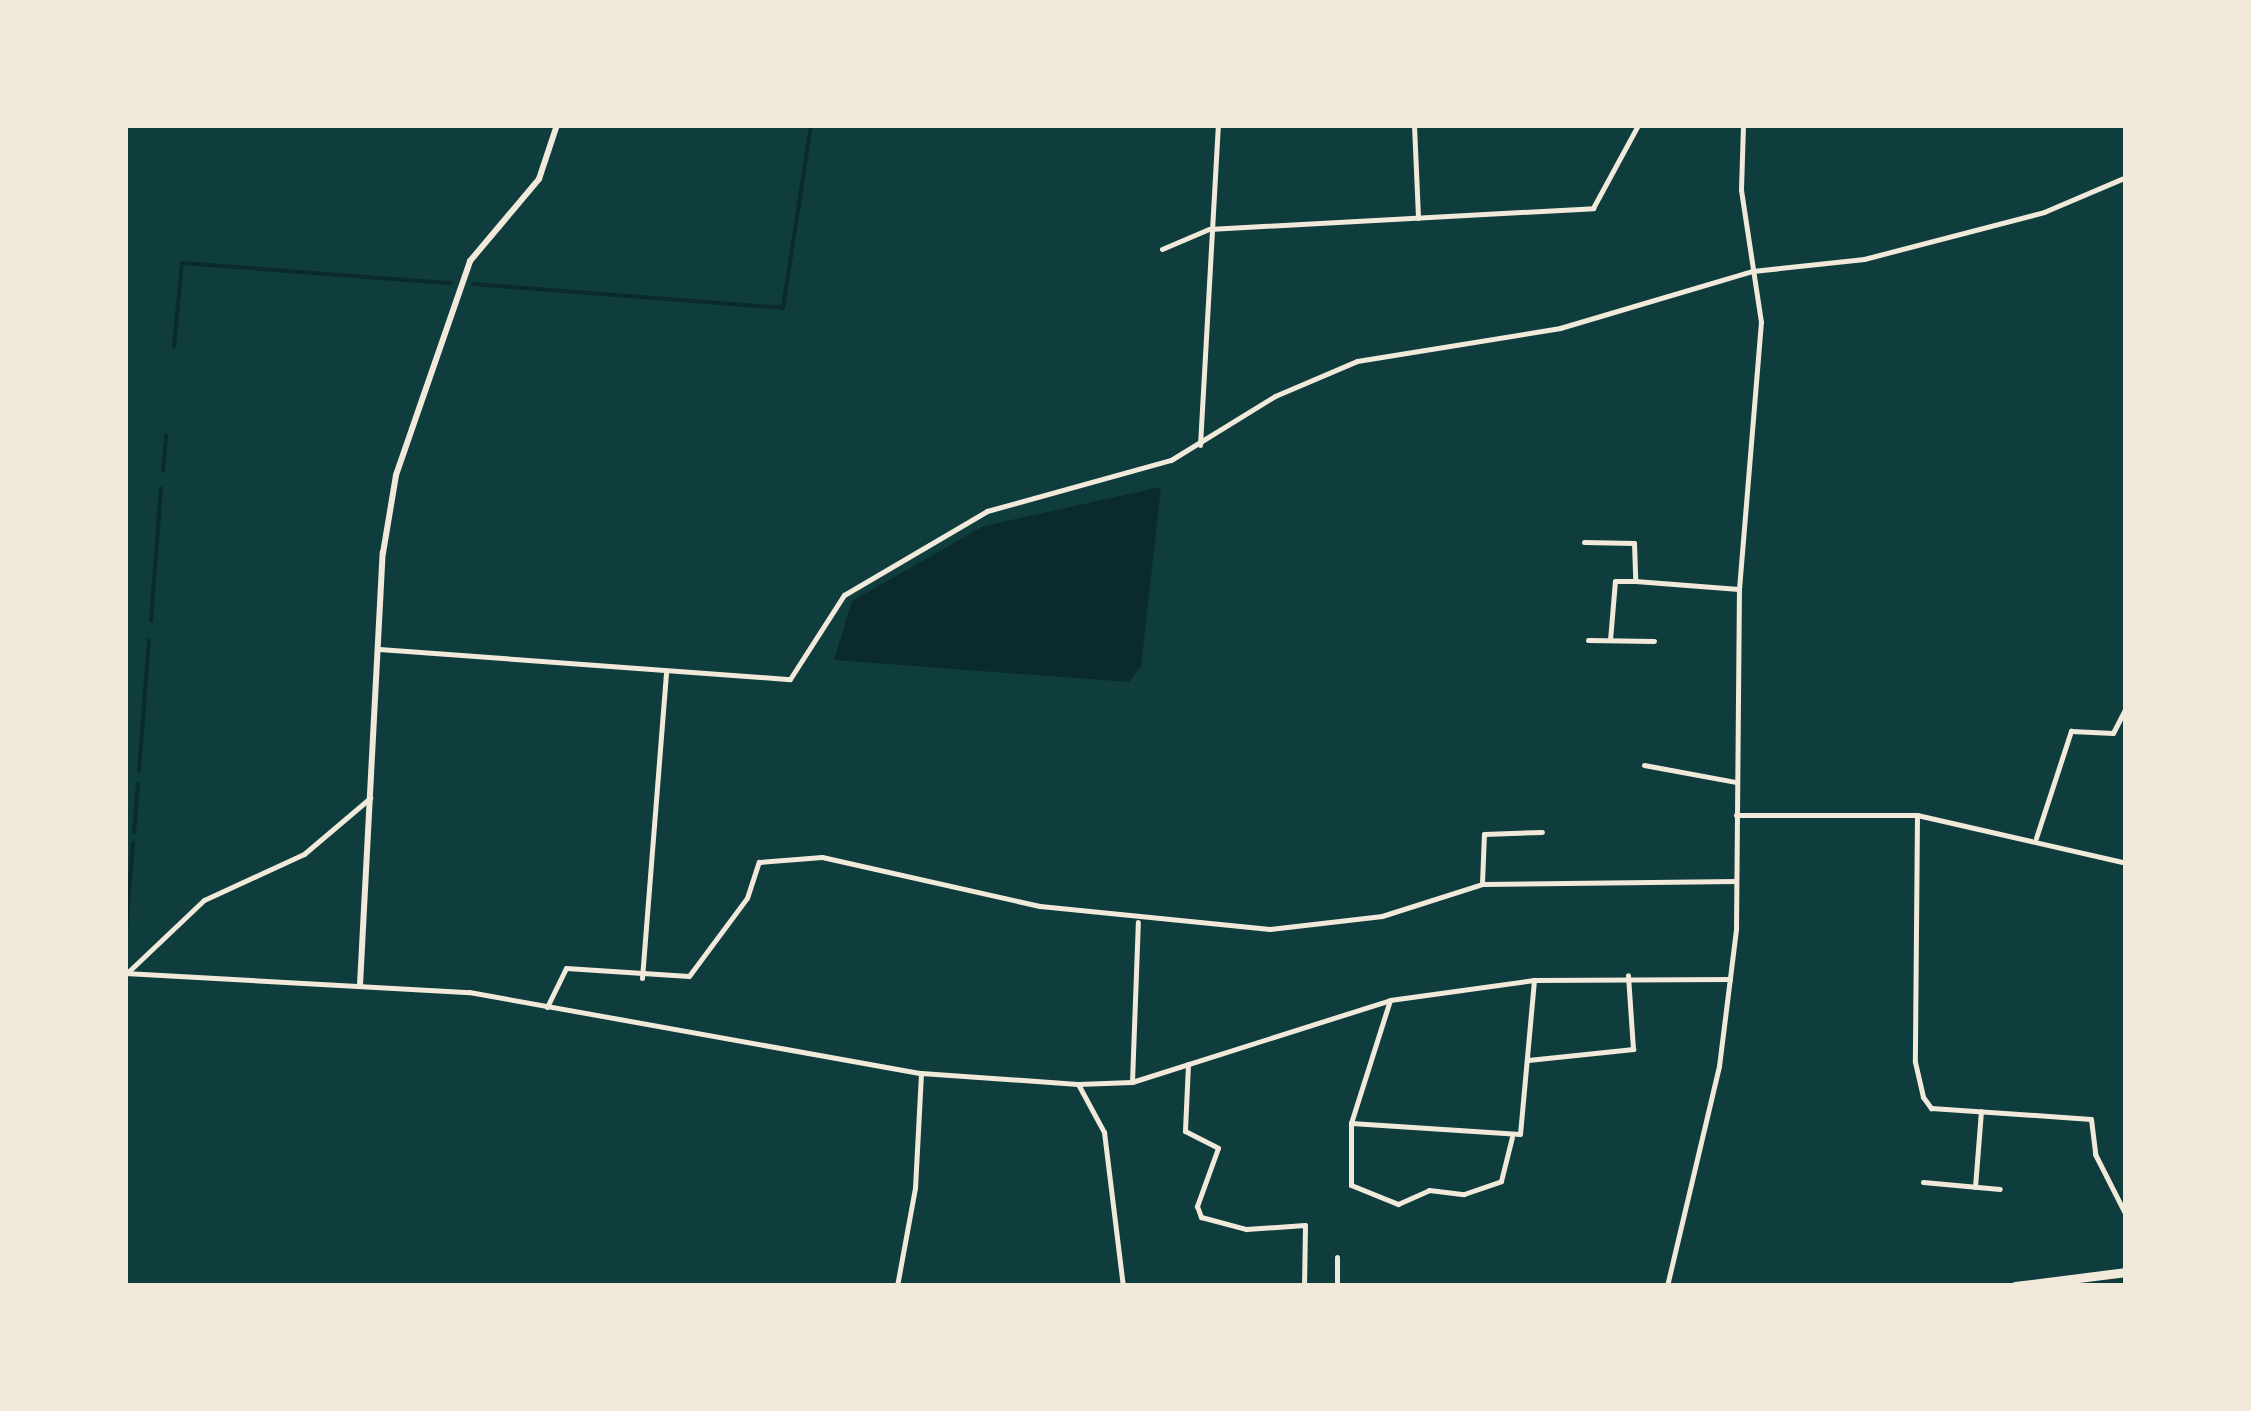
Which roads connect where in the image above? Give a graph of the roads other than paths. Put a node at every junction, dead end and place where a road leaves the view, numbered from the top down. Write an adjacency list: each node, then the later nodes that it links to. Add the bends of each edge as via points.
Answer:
1 (557, 125): 18 (street, via 544,170 470,262 403,450 385,534)
2 (1218, 125): 8 (street)
3 (1414, 125): 7 (street)
4 (1638, 125): 7 (street, via 1593,208)
5 (1743, 125): 10 (street)
6 (2126, 177): 10 (street, via 1948,238)
7 (1418, 218): 8 (street)
8 (1209, 229): 9 (street); 11 (street)
9 (1162, 250)
10 (1754, 272): 11 (street, via 1560,328 1357,361 1276,396); 14 (street, via 1761,322)
11 (1200, 445): 19 (street, via 1126,477 987,511 866,579 825,618 790,679)
12 (1584, 542): 13 (street, via 1634,543)
13 (1635, 582): 14 (street); 16 (street, via 1615,581)
14 (1739, 590): 22 (street)
15 (1588, 640): 16 (street)
16 (1610, 640): 17 (street)
17 (1654, 641)
18 (379, 649): 19 (street); 23 (street)
19 (666, 672): 34 (street)
20 (2126, 708): 27 (street, via 2113,733 2071,730)
21 (1644, 765): 22 (street)
22 (1736, 782): 24 (street)
23 (371, 798): 32 (street, via 304,854 204,900); 37 (street)
24 (1736, 815): 25 (street); 29 (street)
25 (1917, 815): 27 (street); 45 (street, via 1915,1062 1931,1108)
26 (1542, 832): 30 (street, via 1484,834)
27 (2036, 838): 28 (street)
28 (2126, 863)
29 (1736, 882): 30 (street); 35 (street)
30 (1482, 884): 31 (street, via 1382,916 1309,926)
31 (1138, 922): 34 (street, via 822,857 759,862 747,898 689,976); 43 (street)
32 (126, 974): 37 (street)
33 (1628, 975): 35 (street); 36 (street); 40 (street, via 1633,1050)
34 (642, 979): 39 (street, via 566,968)
35 (1730, 979): 58 (street)
36 (1534, 980): 38 (street); 40 (street)
37 (360, 984): 39 (street)
38 (1390, 1000): 41 (street); 46 (street)
39 (547, 1006): 42 (street)
40 (1528, 1060): 47 (street, via 1520,1134)
41 (1188, 1064): 43 (street); 56 (street, via 1185,1131 1218,1148 1196,1206 1201,1217 1246,1229 1305,1226)
42 (921, 1073): 44 (street); 54 (street, via 916,1188)
43 (1132, 1082): 44 (street)
44 (1078, 1084): 55 (street, via 1104,1132)
45 (1982, 1112): 49 (street); 51 (street, via 2090,1118 2094,1154)
46 (1352, 1122): 47 (street); 47 (street, via 1351,1185 1398,1204 1430,1190 1464,1194 1501,1181)
47 (1512, 1137)
48 (1922, 1182): 49 (street)
49 (1974, 1187): 50 (street)
50 (2000, 1189)
51 (2126, 1215)
52 (1338, 1257): 57 (street)
53 (2126, 1272): 59 (highway)
54 (897, 1286)
55 (1122, 1286)
56 (1304, 1286)
57 (1337, 1286)
58 (1667, 1286)
59 (2015, 1286)

